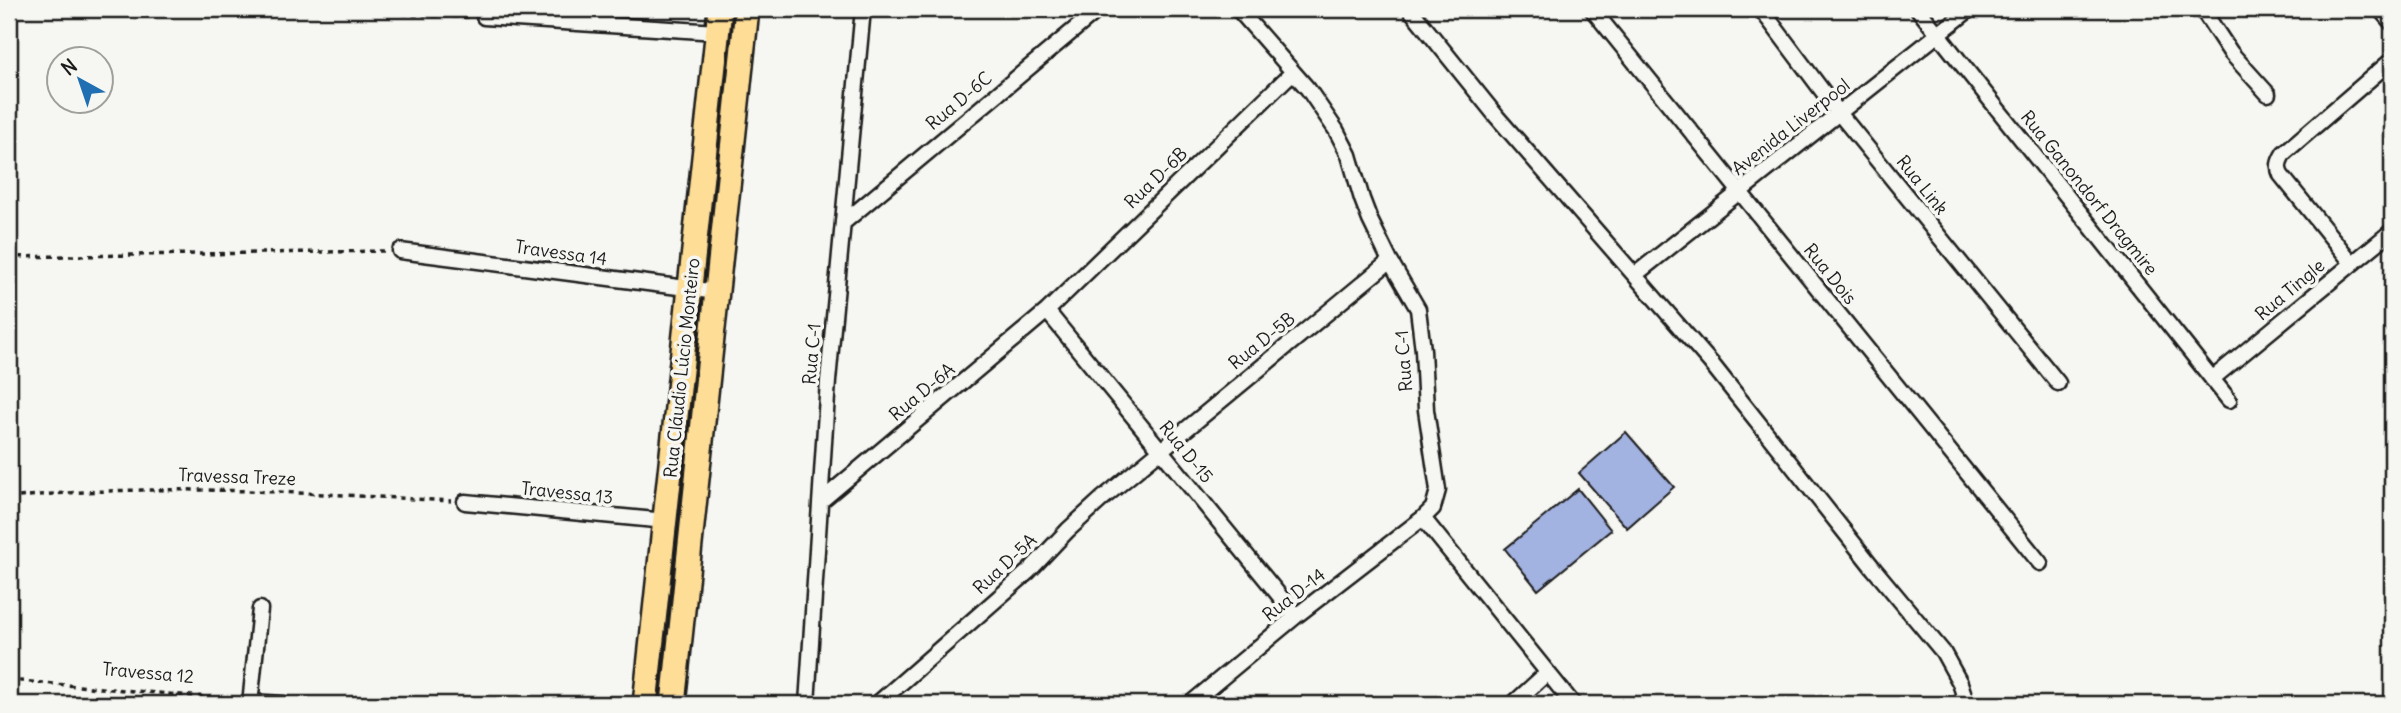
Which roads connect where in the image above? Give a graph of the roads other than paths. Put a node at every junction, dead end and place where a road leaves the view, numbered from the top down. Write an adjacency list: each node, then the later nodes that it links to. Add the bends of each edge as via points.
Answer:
1 (720, 9): 15 (main road, Rua Cláudio Lúcio Monteiro)
2 (747, 9): 29 (main road, Rua Cláudio Lúcio Monteiro)
3 (863, 9): 22 (street, Rua C-1)
4 (1099, 9): 22 (street, Rua D-6C)
5 (1238, 9): 18 (street, Rua C-1)
6 (1410, 9): 27 (street, via 1497,117)
7 (1592, 9): 21 (street, Rua Dois)
8 (1761, 9): 20 (street, Rua Link)
9 (1918, 9): 16 (street, Rua Ganondorf Dragmire)
10 (1970, 9): 16 (street, Avenida Liverpool)
11 (2202, 9): 19 (street, via 2231,53)
12 (2380, 9): 14 (street)
13 (484, 18): 15 (street)
14 (2392, 23)
15 (718, 32): 28 (main road, Rua Cláudio Lúcio Monteiro)
16 (1938, 35): 20 (street, Avenida Liverpool); 31 (street, Rua Ganondorf Dragmire)
17 (2392, 60): 26 (street, via 2284,153 2278,169)
18 (1293, 72): 25 (street, Rua C-1, via 1344,144 1366,211); 30 (street, Rua D-6B)
19 (2267, 94)
20 (1839, 113): 21 (street, Avenida Liverpool); 32 (street, Rua Link)
21 (1739, 193): 27 (street, Avenida Liverpool); 39 (street, Rua Dois)
22 (843, 223): 36 (street, Rua C-1)
23 (2392, 231): 26 (street, Rua Tingle)
24 (400, 251): 28 (street, Travessa 14)
25 (1390, 261): 34 (street, Rua D-5B); 37 (street, Rua C-1, via 1415,302 1422,329 1426,410 1438,490 1433,508)
26 (2352, 263): 31 (street, Rua Tingle)
27 (1636, 274): 52 (street, via 1943,652)
28 (691, 289): 29 (street, Travessa 14); 38 (main road, Rua Cláudio Lúcio Monteiro)
29 (718, 292): 46 (main road, Rua Cláudio Lúcio Monteiro)
30 (1047, 311): 34 (street, Rua D-15); 36 (street, Rua D-6A)
31 (2212, 379): 33 (street, Rua Ganondorf Dragmire)
32 (2058, 383)
33 (2229, 401)
34 (1159, 450): 41 (street, Rua D-15); 48 (street, Rua D-5A)
35 (465, 502): 38 (street, Travessa 13)
36 (821, 502): 47 (street, Rua C-1)
37 (1423, 518): 41 (street, Rua D-14); 42 (street)
38 (666, 522): 45 (main road, Rua Cláudio Lúcio Monteiro)
39 (2040, 563)
40 (260, 609): 43 (street)
41 (1296, 616): 49 (street, Rua D-14)
42 (1547, 673): 50 (street); 51 (street)
43 (250, 703): 44 (street)
44 (284, 704)
45 (645, 704)
46 (673, 704)
47 (807, 704)
48 (877, 704)
49 (1190, 704)
50 (1513, 704)
51 (1573, 704)
52 (1967, 704)

